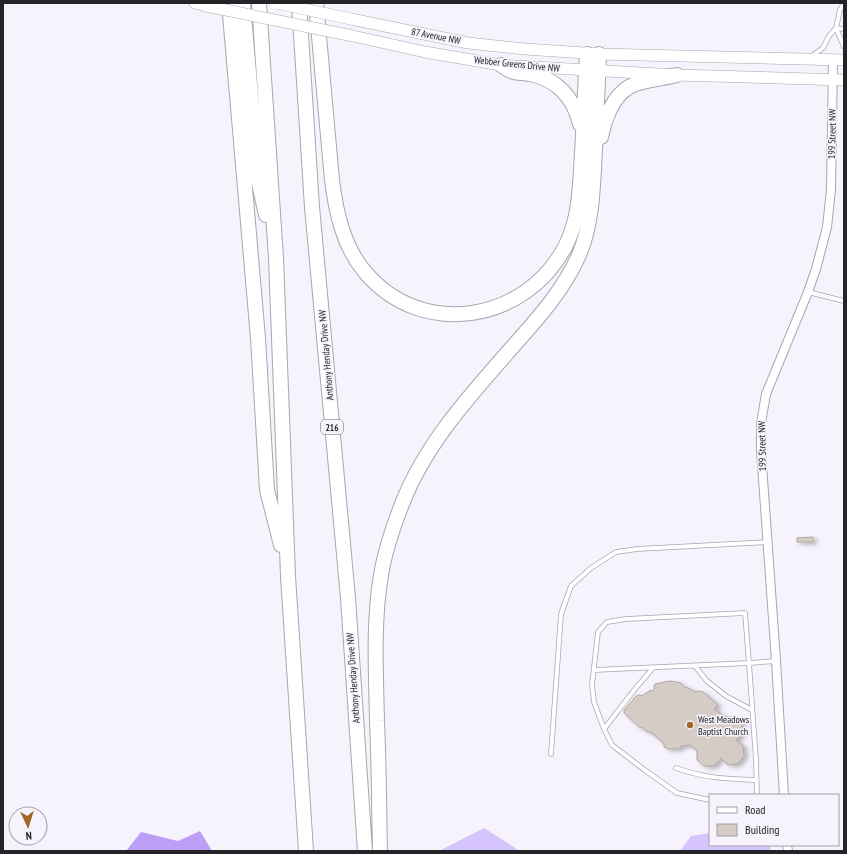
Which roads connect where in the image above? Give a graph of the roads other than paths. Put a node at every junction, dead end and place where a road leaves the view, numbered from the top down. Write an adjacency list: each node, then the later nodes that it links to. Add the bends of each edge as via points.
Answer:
1 (229, 3): 25 (highway, via 258,330 268,490)
2 (242, 3): 21 (highway, via 258,179)
3 (259, 3): 21 (highway)
4 (276, 3): 12 (main road, 87 Avenue NW, bridge, via 468,43)
5 (299, 3): 40 (highway, Anthony Henday Drive NW / 216, via 312,207 348,598)
6 (316, 3): 19 (highway, via 332,180 339,221 350,250 365,272 374,282 398,299 436,312 467,314 504,305 528,291 554,264 574,225 580,187)
7 (844, 3): 9 (lane)
8 (200, 4): 15 (main road, Webber Greens Drive NW, bridge, via 425,52)
9 (836, 28): 10 (lane); 11 (lane); 13 (lane, via 828,36 821,50)
10 (844, 29)
11 (844, 47)
12 (593, 54): 13 (main road); 16 (highway)
13 (808, 59): 14 (main road)
14 (839, 60): 18 (street, 199 Street NW)
15 (500, 64): 16 (main road, Webber Greens Drive NW); 19 (highway, via 512,72 544,78 561,89 574,106)
16 (592, 71): 17 (main road, Webber Greens Drive NW); 19 (highway); 20 (highway)
17 (677, 75): 18 (main road, Webber Greens Drive NW); 20 (highway, via 635,84 619,96 603,127)
18 (838, 80): 22 (street, 199 Street NW, via 829,210 822,248)
19 (583, 139)
20 (594, 167): 41 (highway, via 588,226 583,245 571,270 542,314 472,394 436,442 408,488 392,531 381,573 376,635)
21 (276, 258): 25 (highway)
22 (808, 292): 23 (lane); 24 (street, 199 Street NW, via 766,394 763,409 761,444)
23 (844, 301)
24 (767, 542): 26 (street, 199 Street NW); 33 (lane, via 616,552 591,568 571,586 561,614)
25 (288, 576): 39 (highway)
26 (776, 661): 27 (lane); 37 (street, 199 Street NW)
27 (749, 663): 28 (lane); 30 (lane, via 745,613 607,622 598,632); 31 (lane)
28 (695, 666): 29 (lane); 31 (lane, via 707,681 726,696)
29 (653, 668): 30 (lane); 32 (lane)
30 (594, 670): 32 (lane, via 594,702)
31 (752, 710): 35 (lane)
32 (604, 729): 38 (lane, via 612,745 677,793)
33 (551, 754)
34 (676, 768): 35 (lane, via 694,775 718,779)
35 (756, 780): 36 (lane)
36 (757, 794)
37 (784, 794)
38 (709, 800)
39 (306, 851)
40 (365, 851)
41 (380, 851)

